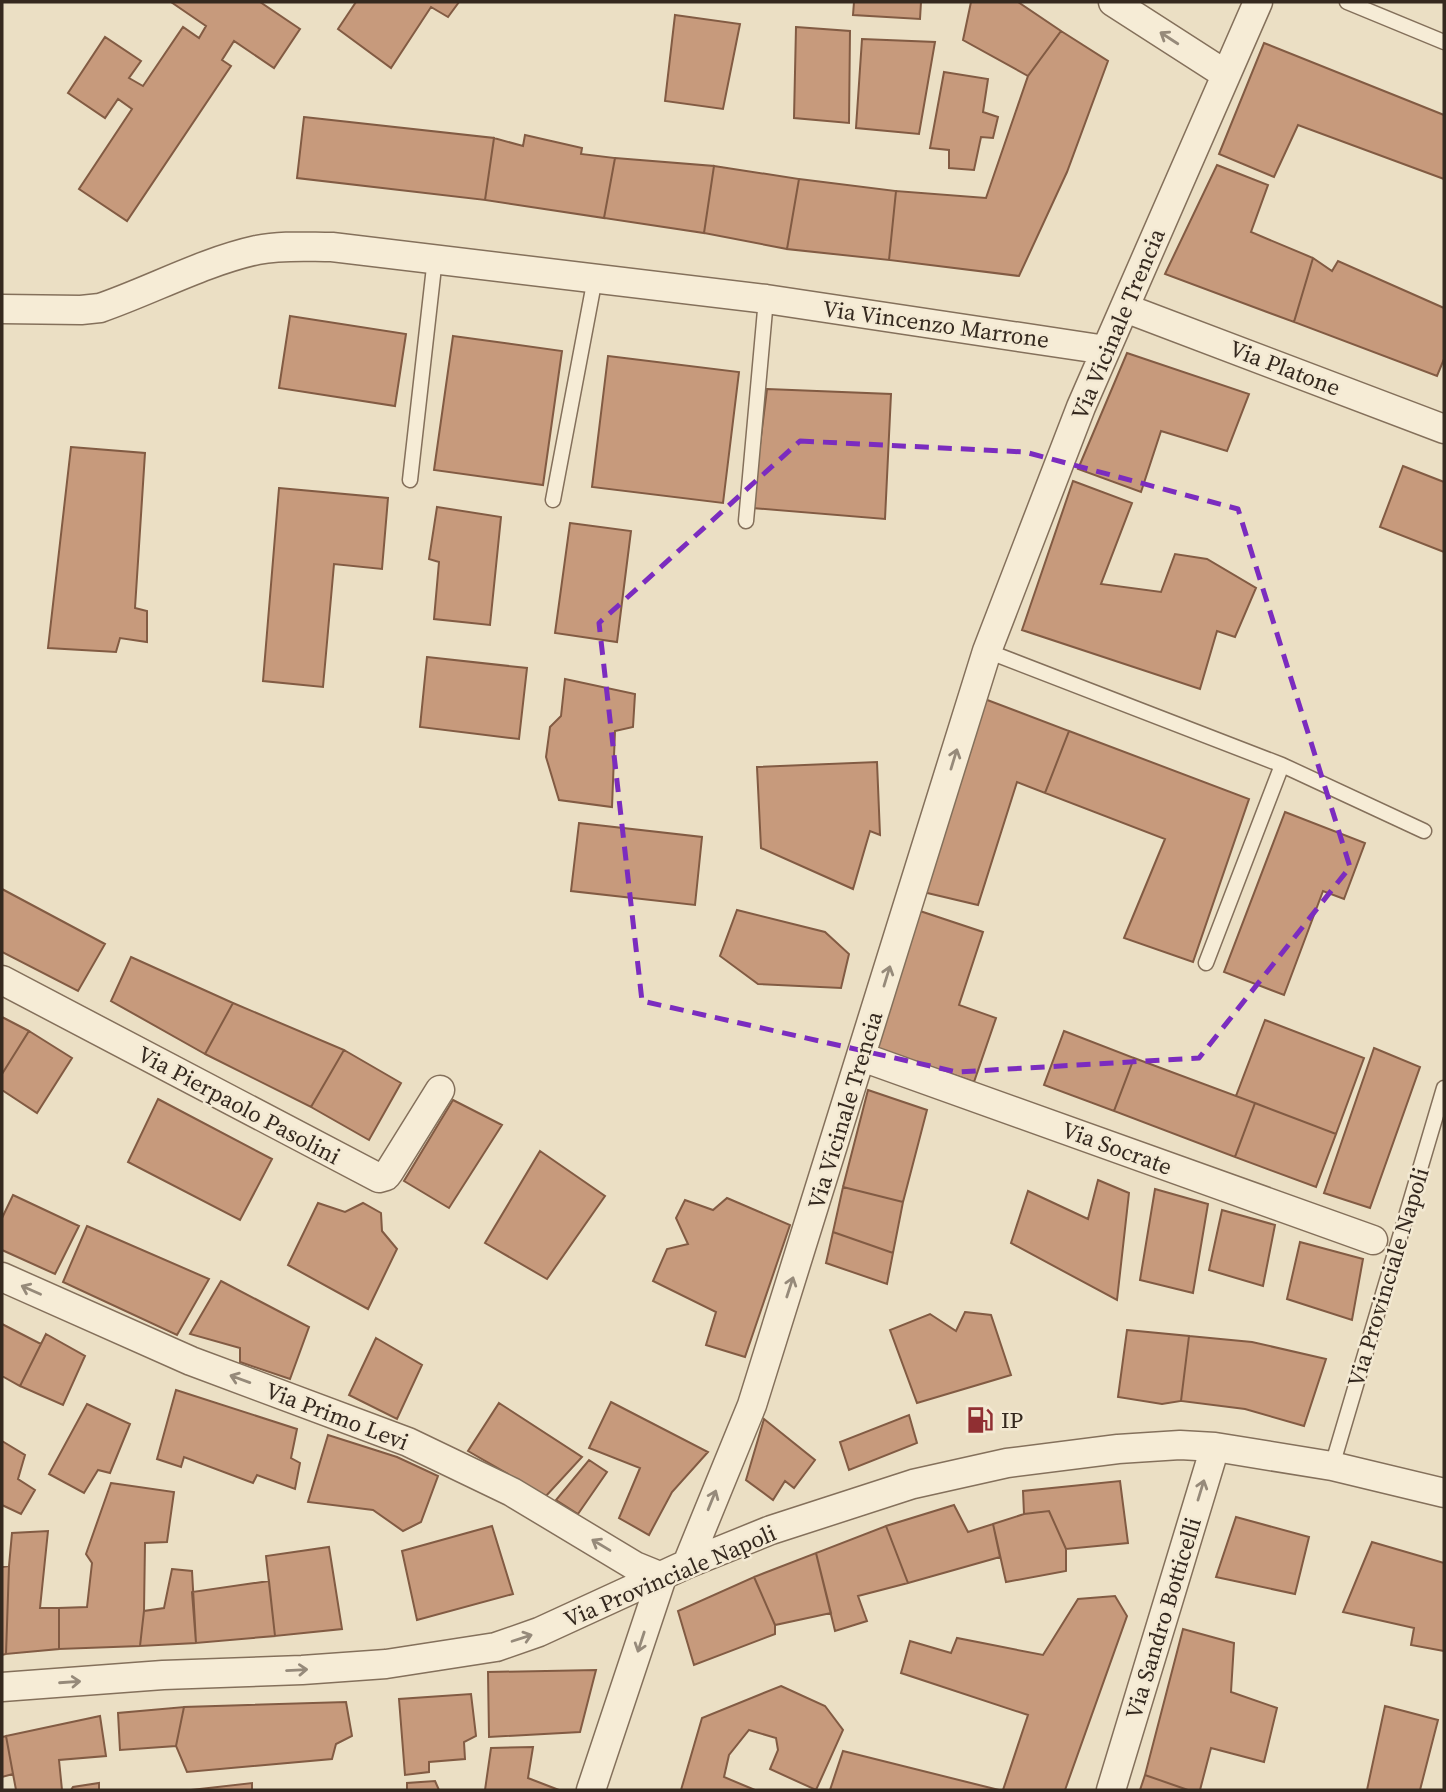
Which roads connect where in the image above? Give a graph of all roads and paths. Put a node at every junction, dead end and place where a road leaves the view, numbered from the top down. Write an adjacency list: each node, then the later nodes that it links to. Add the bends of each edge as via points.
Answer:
1 (1113, 2): 5 (street, one-way to 1)
2 (1258, 2): 5 (street, Via Vicinale Trencia)
3 (1348, 2): 4 (lane)
4 (1444, 42)
5 (1225, 74): 9 (street, Via Vicinale Trencia)
6 (435, 258): 7 (street, Via Vincenzo Marrone); 10 (street, Via Vincenzo Marrone, via 332,247 259,250 100,308); 13 (lane)
7 (595, 278): 8 (street, Via Vincenzo Marrone); 14 (lane)
8 (766, 299): 11 (street, Via Vincenzo Marrone); 15 (lane)
9 (1125, 307): 11 (street, Via Vicinale Trencia); 12 (street, Via Platone)
10 (2, 309)
11 (1106, 350): 16 (street, Via Vicinale Trencia)
12 (1444, 429)
13 (410, 480)
14 (553, 500)
15 (746, 521)
16 (986, 651): 17 (lane); 21 (street, Via Vicinale Trencia, one-way to 16)
17 (1282, 765): 18 (lane); 19 (lane)
18 (1424, 831)
19 (1206, 963)
20 (2, 980): 23 (street, Via Pierpaolo Pasolini, via 379,1178 386,1176)
21 (862, 1057): 24 (street, Via Socrate); 29 (street, Via Vicinale Trencia, one-way to 21, via 752,1405)
22 (1444, 1088): 27 (lane, Via Provinciale Napoli)
23 (440, 1090)
24 (1373, 1240)
25 (2, 1278): 30 (street, Via Primo Levi, one-way to 25, via 635,1566 512,1492 408,1442 191,1361)
26 (1215, 1447): 27 (street, Via Provinciale Napoli); 29 (street, Via Provinciale Napoli, via 1118,1449 1007,1462 914,1485 771,1531); 33 (street, Via Sandro Botticelli, one-way to 26)
27 (1332, 1466): 28 (street, Via Provinciale Napoli)
28 (1444, 1493)
29 (687, 1564): 30 (street, Via Provinciale Napoli)
30 (662, 1577): 31 (street, Via Provinciale Napoli, one-way to 30, via 386,1664 444,1656 496,1647 539,1632); 32 (street, one-way to 32)
31 (2, 1688)
32 (591, 1790)
33 (1111, 1790)

